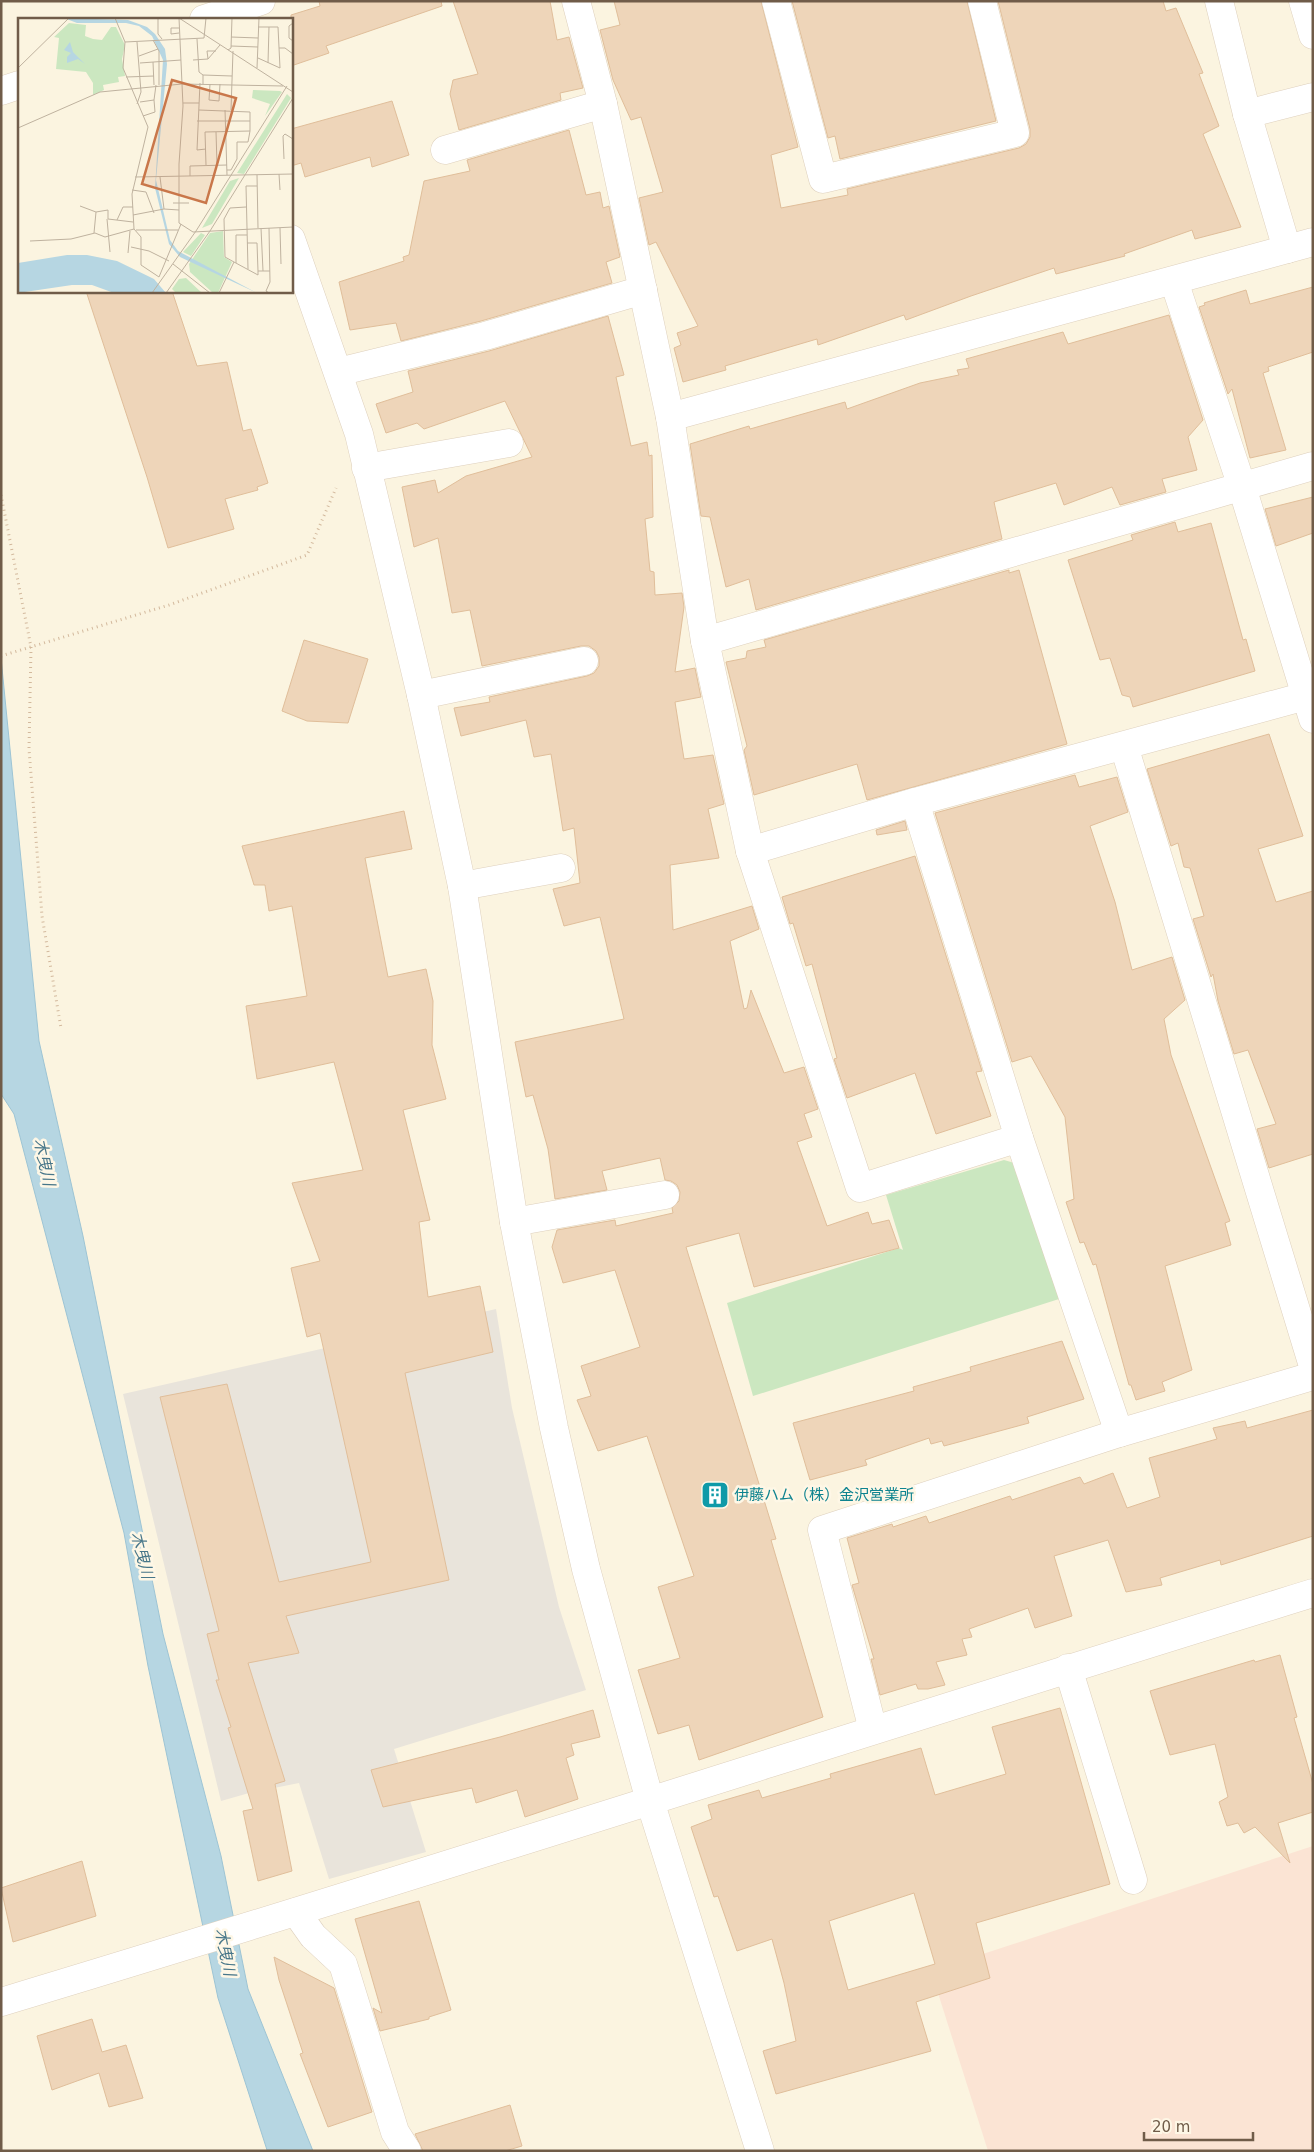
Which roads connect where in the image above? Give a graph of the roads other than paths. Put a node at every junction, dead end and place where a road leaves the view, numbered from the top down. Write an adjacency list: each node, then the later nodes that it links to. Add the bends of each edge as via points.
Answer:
1 (261, 1): 7 (street)
2 (576, 1): 12 (street)
3 (776, 1): 4 (street, via 823,179 1015,133)
4 (982, 1)
5 (1219, 1): 13 (street)
6 (1303, 1): 8 (street)
7 (210, 14)
8 (1313, 35)
9 (18, 85): 10 (street)
10 (1, 91)
11 (1313, 97): 13 (street)
12 (603, 104): 14 (street); 18 (street)
13 (1247, 114): 16 (street)
14 (445, 150)
15 (292, 243): 19 (street)
16 (1300, 245): 17 (street)
17 (1174, 281): 20 (street); 24 (street)
18 (643, 290): 19 (street, via 485,336); 20 (street)
19 (338, 372): 23 (street, via 360,434)
20 (670, 417): 25 (street)
21 (509, 443): 23 (street)
22 (1313, 466): 24 (street)
23 (366, 468): 27 (street)
24 (1242, 487): 25 (street); 28 (street)
25 (705, 641): 31 (street)
26 (584, 661): 27 (street)
27 (421, 695): 33 (street)
28 (1310, 703): 29 (street)
29 (1124, 746): 30 (street); 37 (street)
30 (915, 802): 31 (street); 34 (street)
31 (750, 851): 34 (street, via 860,1188)
32 (561, 868): 33 (street)
33 (462, 886): 36 (street)
34 (1019, 1138): 39 (street)
35 (665, 1195): 36 (street)
36 (514, 1222): 43 (street, via 554,1428 586,1569)
37 (1313, 1366)
38 (1313, 1376): 39 (street)
39 (1119, 1432): 42 (street, via 822,1530)
40 (1313, 1594): 41 (street)
41 (1068, 1668): 42 (street); 44 (street)
42 (873, 1730): 43 (street)
43 (650, 1801): 45 (street); 48 (street)
44 (1133, 1880)
45 (296, 1912): 46 (street); 47 (street, via 313,1936 343,1964 395,2132)
46 (1, 2002)
47 (406, 2151)
48 (760, 2151)

